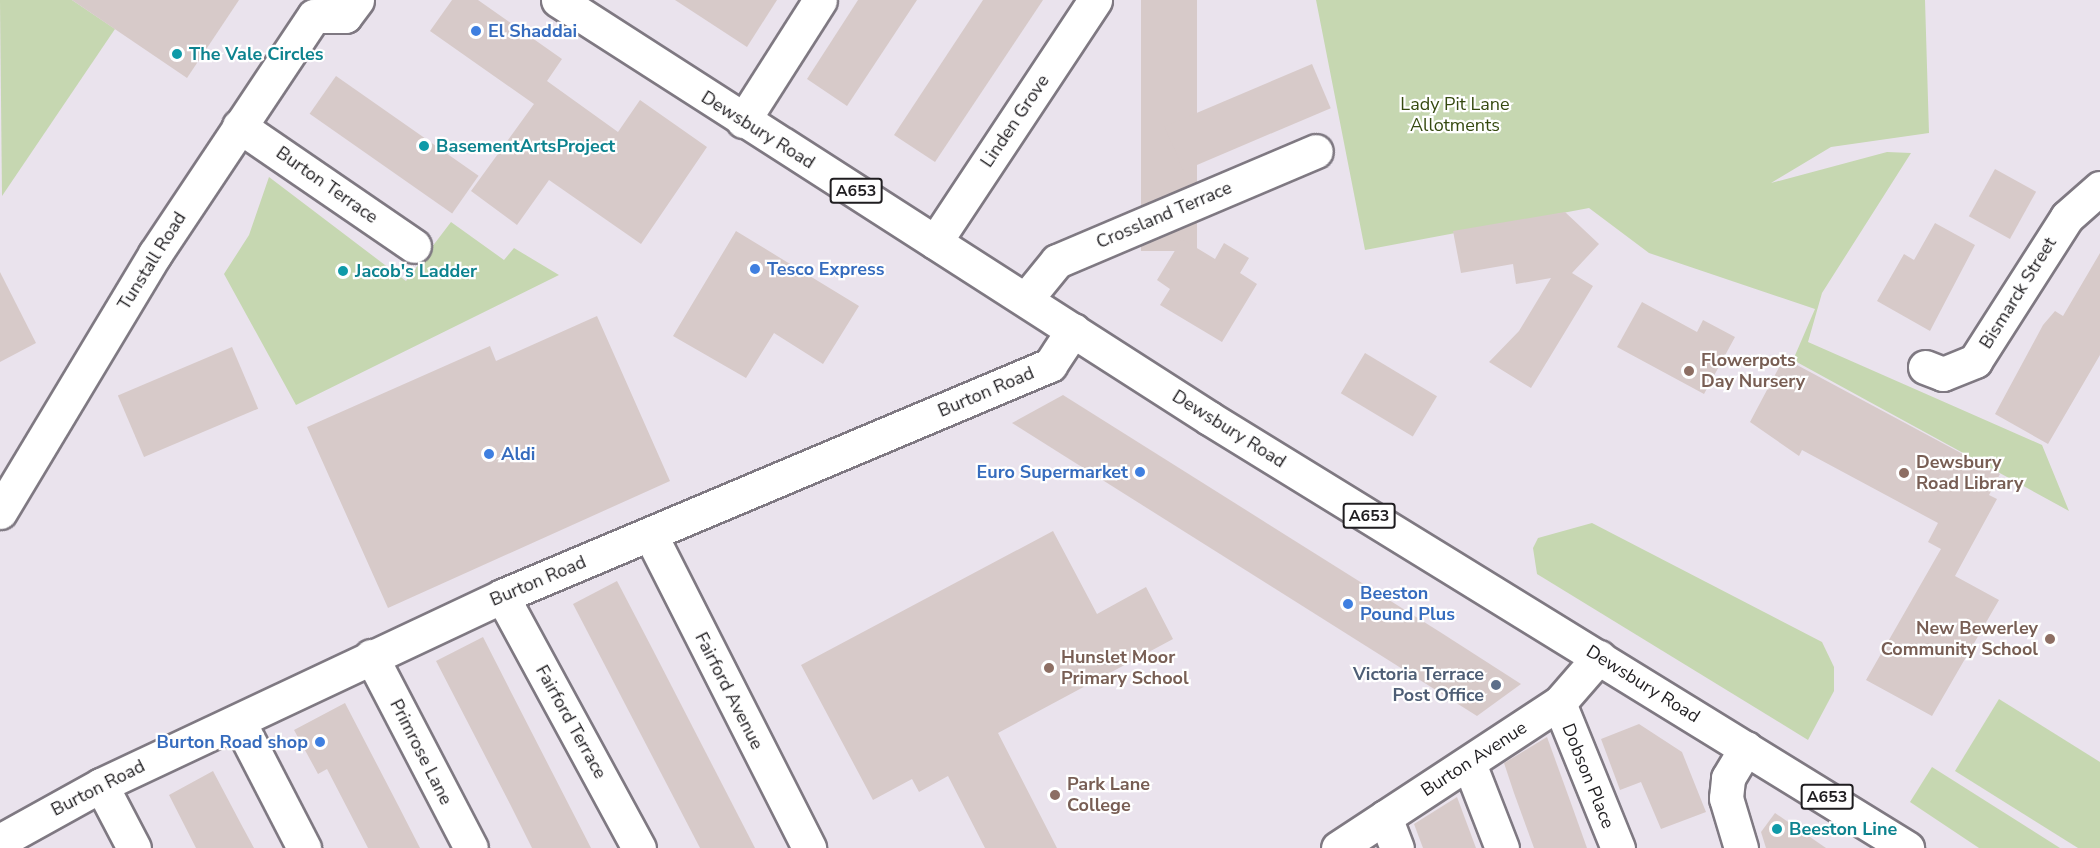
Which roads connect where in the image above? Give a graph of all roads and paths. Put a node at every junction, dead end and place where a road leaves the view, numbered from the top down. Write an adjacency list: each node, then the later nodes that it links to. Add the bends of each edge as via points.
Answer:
1 (357, 0): 5 (street, Tunstall Road, via 345,15)
2 (558, 0): 6 (street, Dewsbury Road / A653)
3 (820, 0): 6 (street)
4 (1095, 0): 10 (street, Linden Grove)
5 (311, 8): 7 (street, Tunstall Road)
6 (743, 121): 10 (street, Dewsbury Road / A653)
7 (239, 126): 11 (street, Burton Terrace); 15 (street, Tunstall Road, via 155,254)
8 (1316, 151): 12 (street, Crossland Terrace, via 1057,261)
9 (2100, 188): 14 (street, Bismarck Street, via 2067,217 1975,361 1943,374)
10 (935, 242): 12 (street, Dewsbury Road / A653)
11 (414, 246)
12 (1026, 299): 13 (street, Dewsbury Road / A653)
13 (1073, 330): 16 (street, Burton Road, via 1050,364); 19 (street, Dewsbury Road / A653)
14 (1925, 367)
15 (0, 512)
16 (650, 534): 17 (street, Burton Road); 31 (street, Fairford Avenue)
17 (502, 596): 18 (street, Burton Road); 30 (street, Fairford Terrace)
18 (371, 656): 21 (street, Burton Road); 29 (street, Primrose Lane)
19 (1599, 657): 20 (street, Burton Avenue); 22 (street, Dewsbury Road / A653)
20 (1559, 703): 23 (street, Burton Avenue); 35 (street, Dobson Place)
21 (239, 722): 24 (street, Burton Road); 28 (street)
22 (1746, 748): 36 (street, via 1728,778 1726,798); 37 (street, Dewsbury Road / A653)
23 (1470, 766): 25 (street, Burton Avenue); 34 (street)
24 (101, 785): 26 (street, Burton Road); 27 (street)
25 (1385, 817): 32 (street, Burton Avenue); 33 (street)
26 (0, 840)
27 (134, 848)
28 (304, 848)
29 (471, 848)
30 (639, 848)
31 (809, 848)
32 (1338, 848)
33 (1397, 848)
34 (1502, 848)
35 (1618, 848)
36 (1741, 848)
37 (1907, 848)

